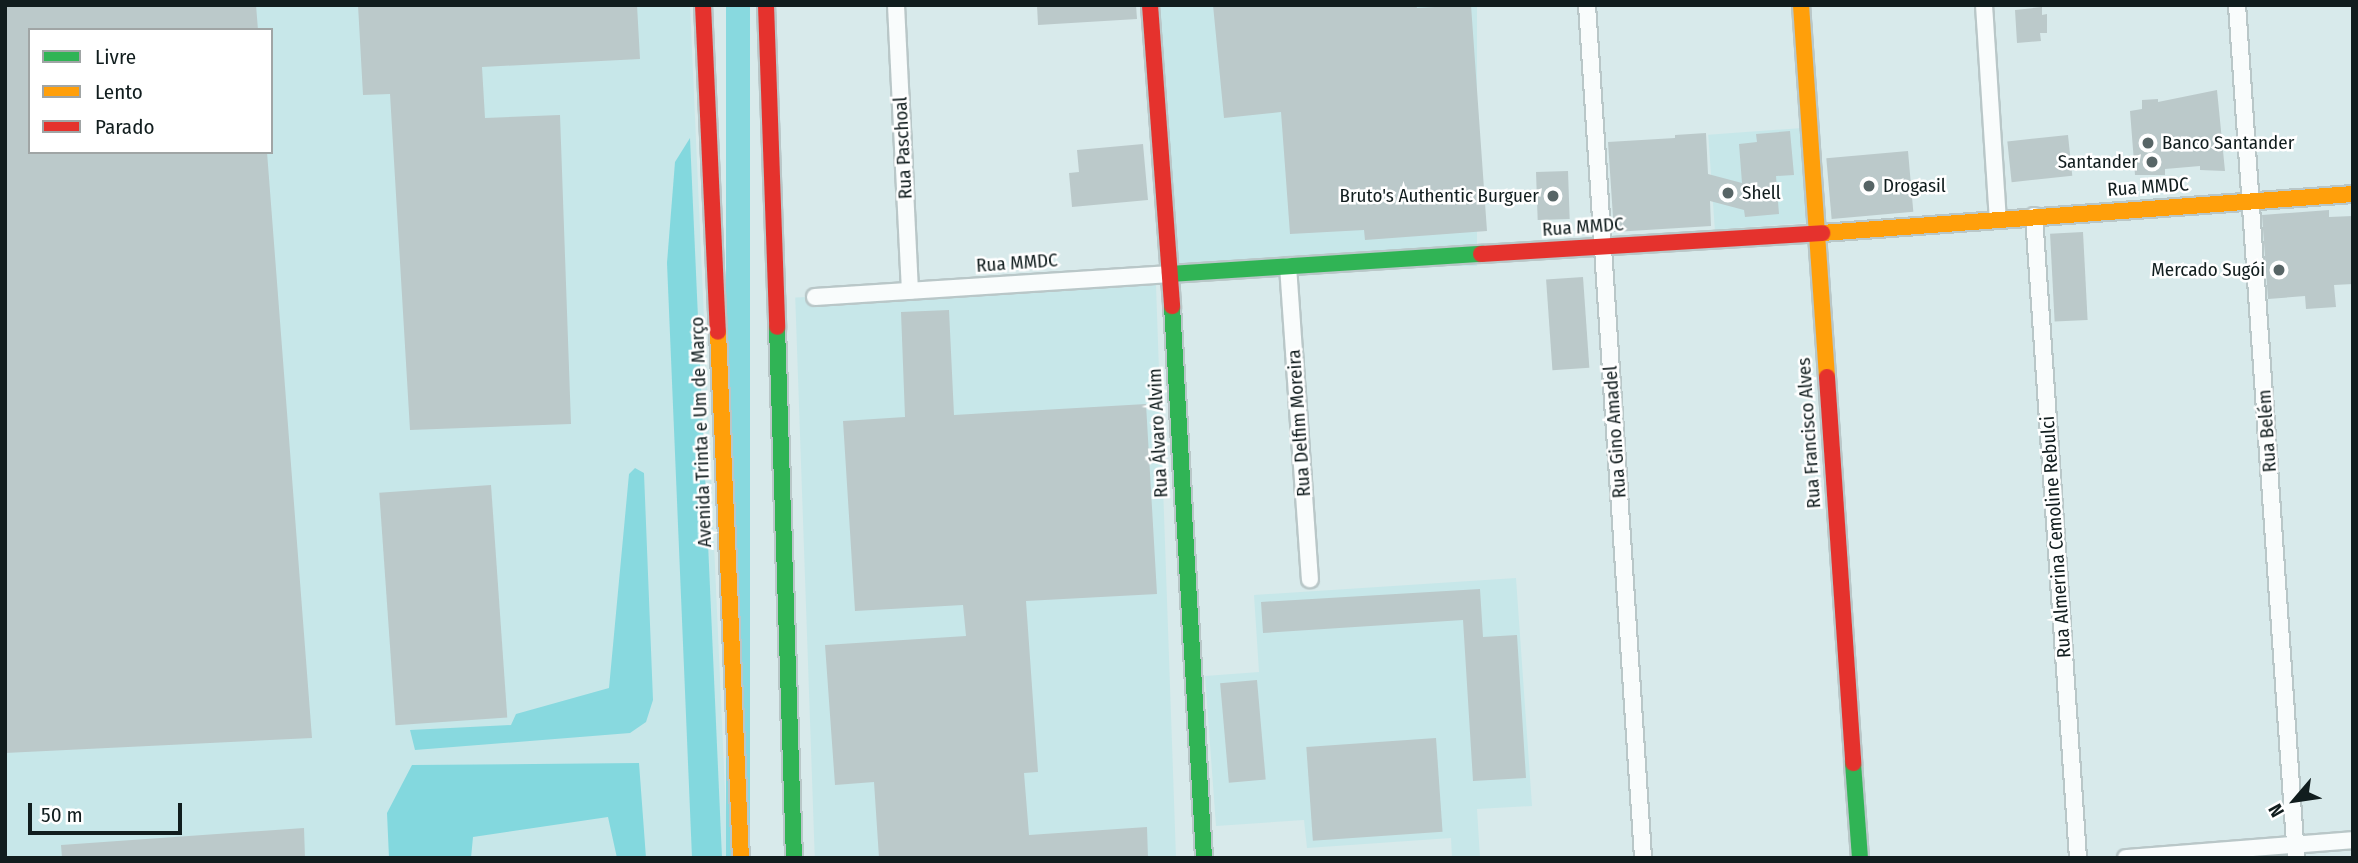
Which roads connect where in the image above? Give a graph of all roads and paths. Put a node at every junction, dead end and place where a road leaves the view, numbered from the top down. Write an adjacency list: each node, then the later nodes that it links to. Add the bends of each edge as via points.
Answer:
1 (704, 5): 22 (street, Avenida Trinta e Um de Março)
2 (766, 5): 23 (street)
3 (896, 5): 17 (street, Rua Paschoal)
4 (1150, 5): 16 (street, Rua Álvaro Alvim)
5 (1587, 5): 14 (street, Rua Gino Amadel)
6 (1801, 5): 13 (street, Rua Francisco Alves)
7 (1984, 5): 12 (street)
8 (2237, 5): 10 (street, Rua Belém)
9 (2353, 194): 10 (street, Rua MMDC)
10 (2251, 201): 11 (street, Rua MMDC); 21 (street, Rua Belém)
11 (2034, 216): 12 (street, Rua MMDC); 27 (street, Rua Almerina Cemoline Rebulci)
12 (1998, 219): 13 (street, Rua MMDC)
13 (1816, 233): 14 (street, Rua MMDC); 26 (street, Rua Francisco Alves)
14 (1602, 247): 15 (street, Rua MMDC); 25 (street, Rua Gino Amadel)
15 (1289, 266): 16 (street, Rua MMDC); 19 (street, Rua Delfim Moreira)
16 (1170, 274): 17 (street, Rua MMDC); 24 (street, Rua Álvaro Alvim)
17 (910, 291): 18 (street, Rua MMDC)
18 (815, 297)
19 (1310, 579)
20 (2353, 840): 21 (street)
21 (2295, 851): 28 (street)
22 (741, 858)
23 (794, 858)
24 (1204, 858)
25 (1643, 858)
26 (1860, 858)
27 (2078, 858)
28 (2126, 858)

